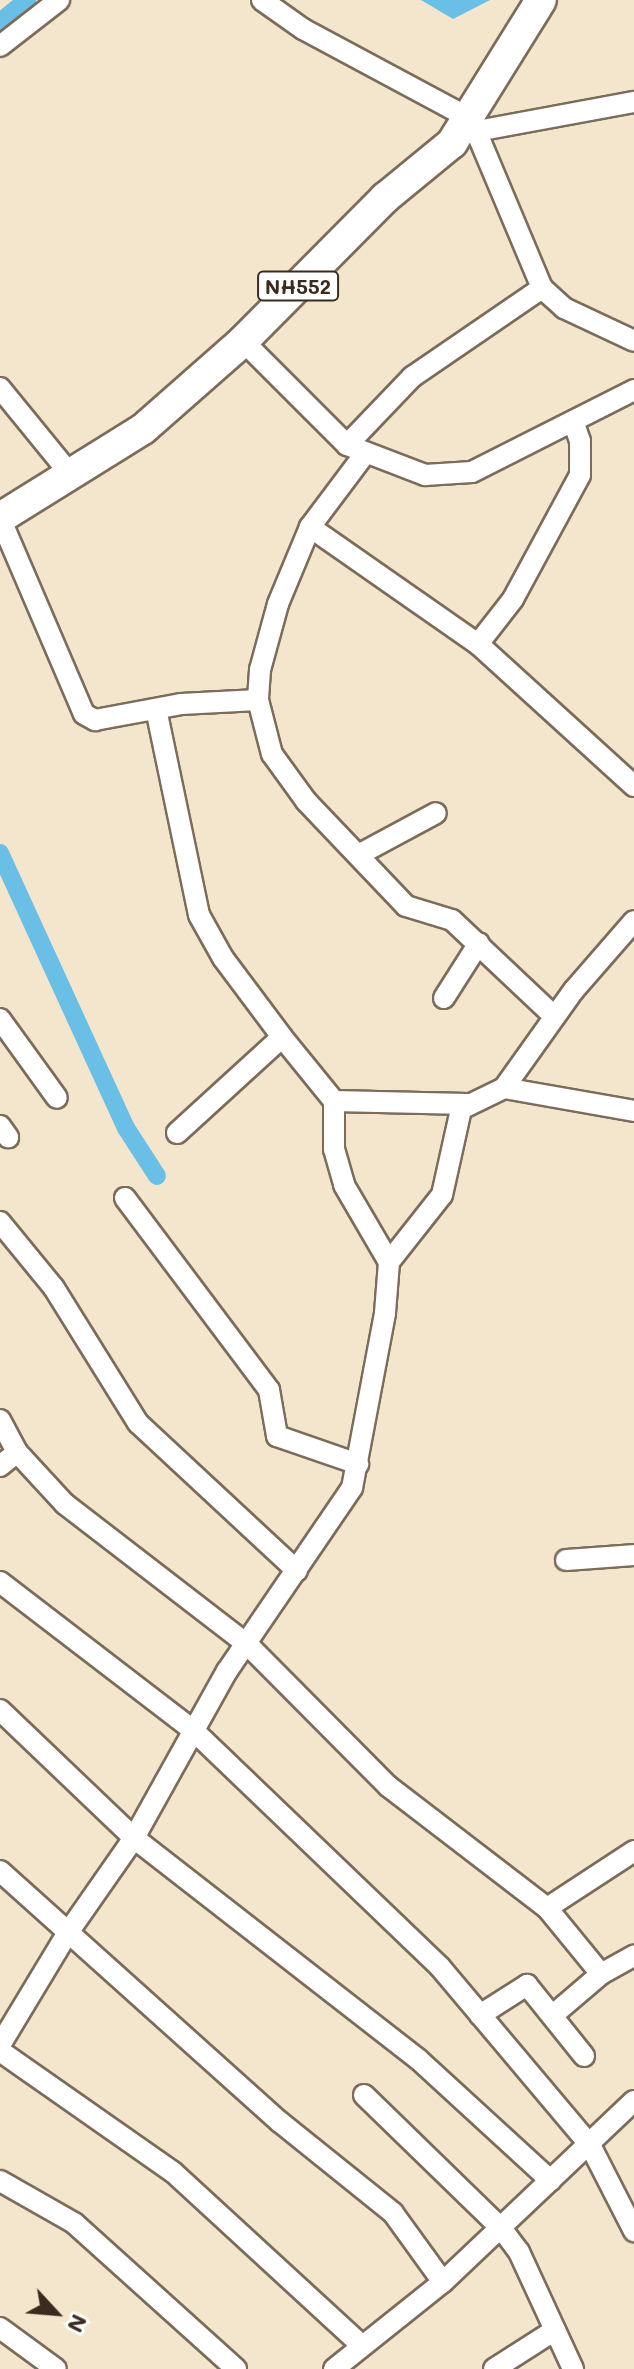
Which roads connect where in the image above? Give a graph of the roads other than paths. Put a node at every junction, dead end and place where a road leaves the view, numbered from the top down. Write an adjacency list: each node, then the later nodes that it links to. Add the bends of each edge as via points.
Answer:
1 (59, 0): 4 (street)
2 (262, 0): 6 (street, via 303,29)
3 (541, 0): 6 (highway, NH552)
4 (0, 46)
5 (634, 102): 6 (street)
6 (474, 125): 7 (street); 10 (highway, NH552, via 337,244)
7 (542, 288): 9 (street, via 564,308); 15 (street, via 412,377)
8 (634, 319): 9 (street)
9 (610, 329): 11 (street)
10 (243, 341): 15 (street); 16 (highway, NH552, via 143,429)
11 (634, 341)
12 (634, 390): 14 (street)
13 (2, 394): 16 (street)
14 (573, 421): 15 (street, via 472,472 441,477); 19 (street, via 580,441 580,475 513,599)
15 (355, 450): 18 (street)
16 (71, 475): 17 (highway, NH552)
17 (0, 518): 21 (street, via 77,706 95,720)
18 (310, 527): 19 (street); 20 (street, via 278,604 260,670)
19 (478, 644): 22 (street)
20 (258, 700): 21 (street); 24 (street, via 272,754 306,801)
21 (156, 709): 30 (street, via 199,915 223,958)
22 (634, 786)
23 (436, 813): 24 (street)
24 (360, 854): 26 (street, via 406,906 443,915)
25 (634, 921): 28 (street)
26 (479, 943): 27 (street); 28 (street)
27 (444, 998)
28 (555, 1017): 31 (street)
29 (0, 1019): 32 (street)
30 (282, 1037): 33 (street); 36 (street)
31 (504, 1088): 34 (street); 35 (street)
32 (57, 1098)
33 (334, 1101): 34 (street); 39 (street, via 334,1149 344,1185)
34 (467, 1104): 39 (street, via 458,1118 442,1195)
35 (634, 1111)
36 (177, 1133)
37 (125, 1198): 42 (street, via 269,1390 277,1436)
38 (0, 1222): 46 (street, via 62,1300 138,1423)
39 (389, 1262): 42 (street)
40 (0, 1420): 41 (street)
41 (17, 1452): 43 (street); 48 (street, via 65,1504)
42 (358, 1464): 46 (street, via 352,1488)
43 (0, 1466)
44 (634, 1555): 45 (street)
45 (566, 1560)
46 (297, 1571): 48 (street)
47 (0, 1582): 50 (street)
48 (247, 1644): 50 (street); 54 (street, via 388,1786)
49 (0, 1710): 51 (street)
50 (194, 1731): 51 (street); 58 (street, via 440,1967)
51 (134, 1838): 55 (street); 66 (street, via 418,2059)
52 (634, 1851): 54 (street)
53 (0, 1871): 55 (street)
54 (547, 1908): 57 (street)
55 (67, 1934): 60 (street); 69 (street, via 280,2122 393,2213)
56 (634, 1956): 57 (street)
57 (601, 1974): 59 (street)
58 (480, 2015): 59 (street, via 527,1985); 64 (street)
59 (553, 2015): 61 (street)
60 (0, 2048): 72 (street, via 173,2172)
61 (584, 2056)
62 (364, 2095): 67 (street)
63 (634, 2101): 64 (street)
64 (590, 2145): 66 (street); 68 (street)
65 (0, 2181): 74 (street, via 74,2223)
66 (551, 2181): 67 (street)
67 (501, 2228): 69 (street); 71 (street, via 519,2252)
68 (634, 2231)
69 (443, 2282): 72 (street)
70 (0, 2328): 73 (street)
71 (555, 2330): 76 (street); 77 (street)
72 (362, 2346): 75 (street)
73 (56, 2369)
74 (236, 2369)
75 (334, 2369)
76 (494, 2369)
77 (573, 2369)

